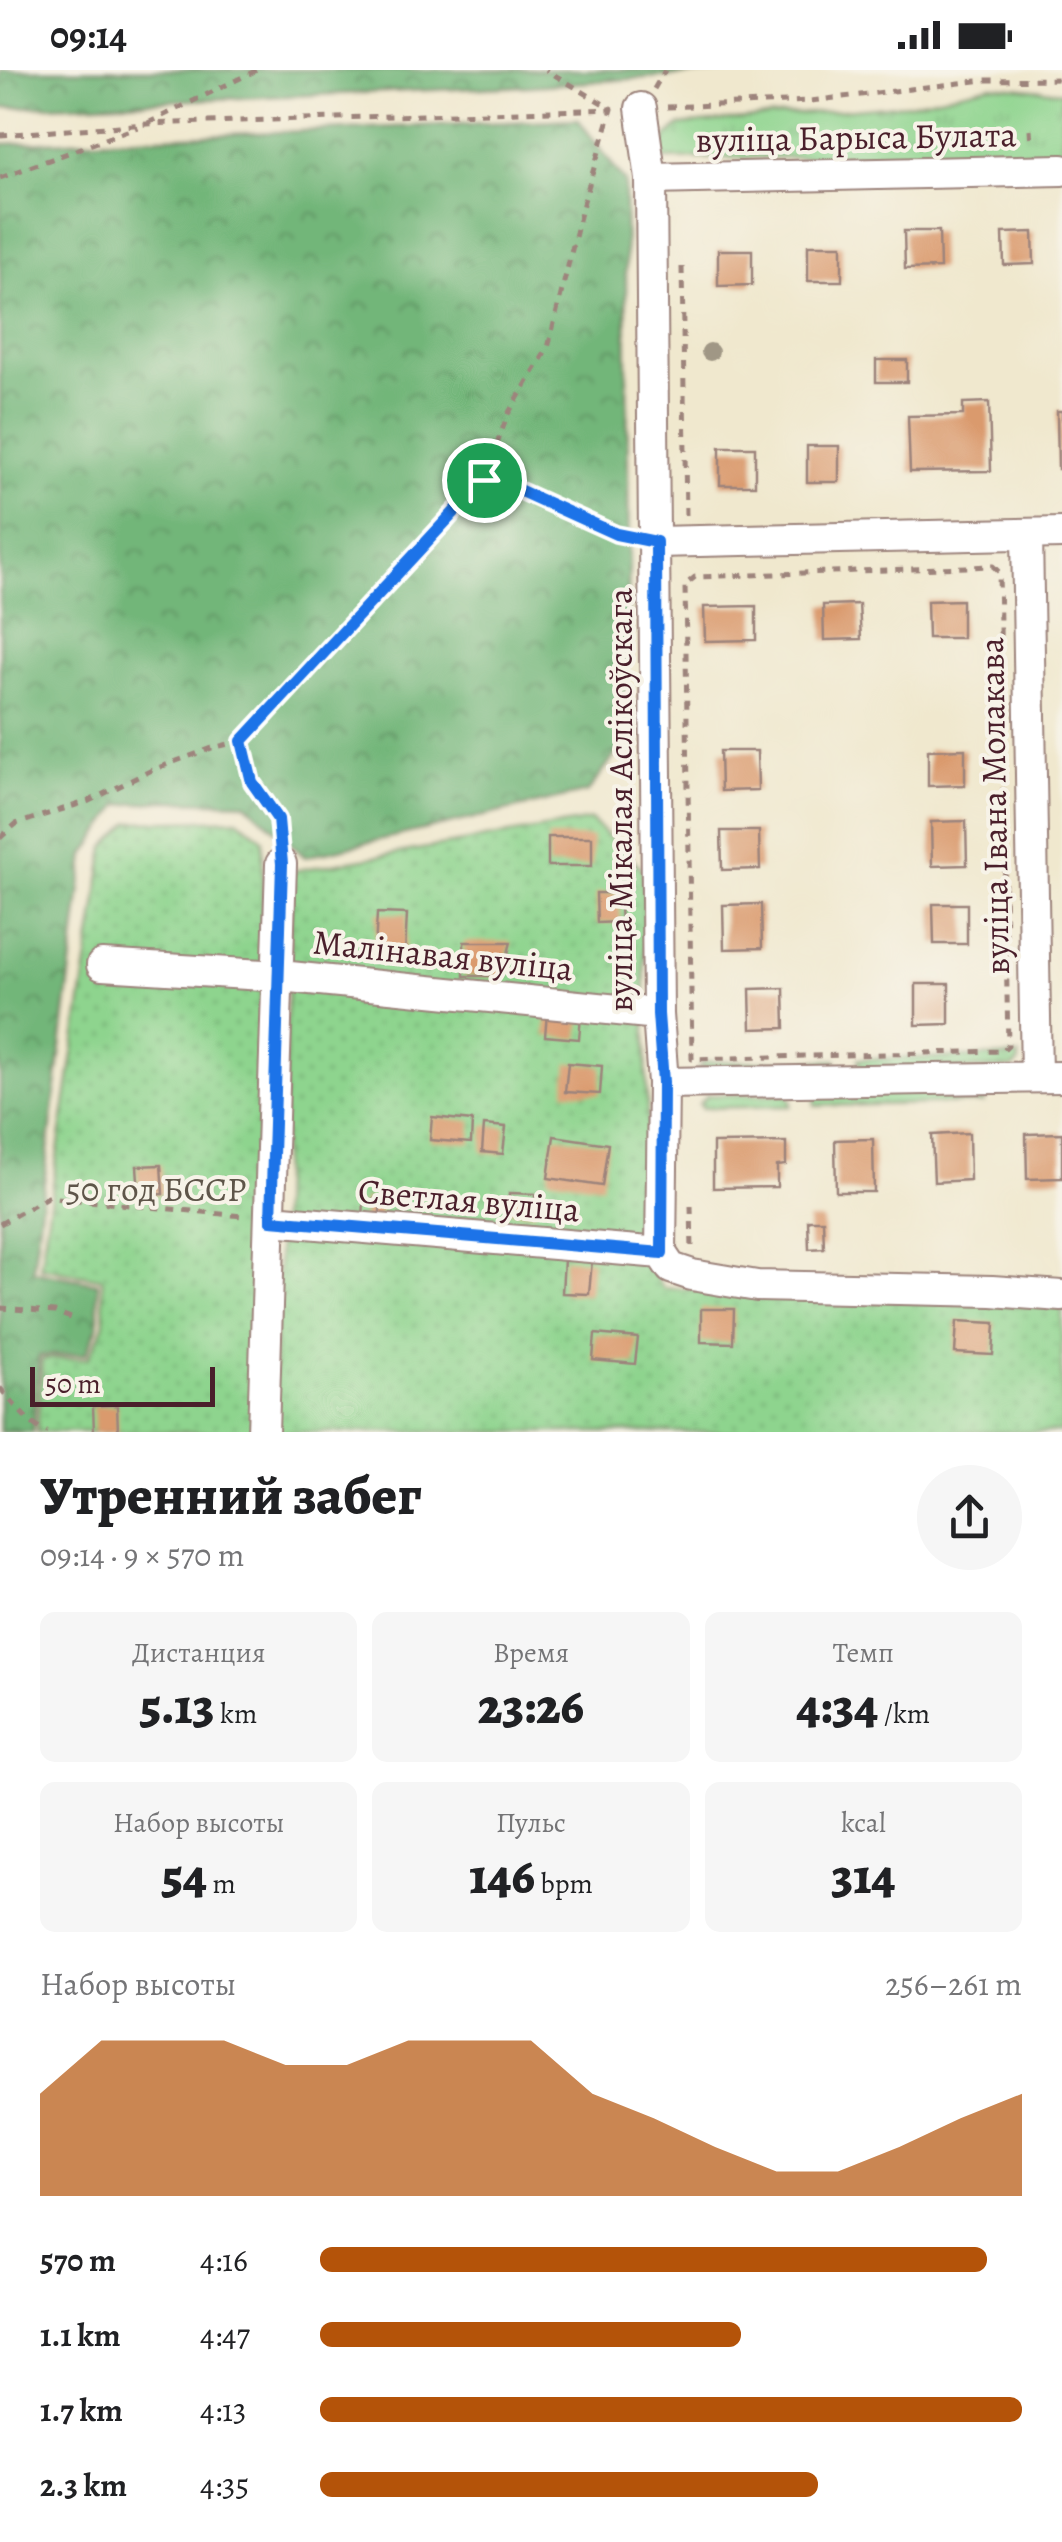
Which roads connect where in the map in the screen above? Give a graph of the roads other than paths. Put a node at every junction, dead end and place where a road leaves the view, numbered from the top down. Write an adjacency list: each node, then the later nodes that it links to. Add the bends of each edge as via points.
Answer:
1 (627, 108): 3 (street, вуліца Мікалая Аслікоўскага)
2 (1062, 170): 3 (street, вуліца Барыса Булата)
3 (650, 179): 6 (street, вуліца Мікалая Аслікоўскага)
4 (1062, 533): 5 (street)
5 (1027, 534): 6 (street); 11 (street, вуліца Івана Молакава)
6 (656, 542): 10 (street, вуліца Мікалая Аслікоўскага)
7 (282, 864): 9 (street)
8 (102, 965): 9 (street, Малінавая вуліца)
9 (280, 976): 10 (street, Малінавая вуліца); 13 (street)
10 (658, 1014): 12 (street, вуліца Мікалая Аслікоўскага)
11 (1049, 1077): 12 (street)
12 (663, 1082): 14 (street, вуліца Мікалая Аслікоўскага)
13 (271, 1220): 14 (street, Светлая вуліца); 16 (street)
14 (662, 1253): 15 (street, via 671,1268 757,1286)
15 (1062, 1296)
16 (263, 1432)

